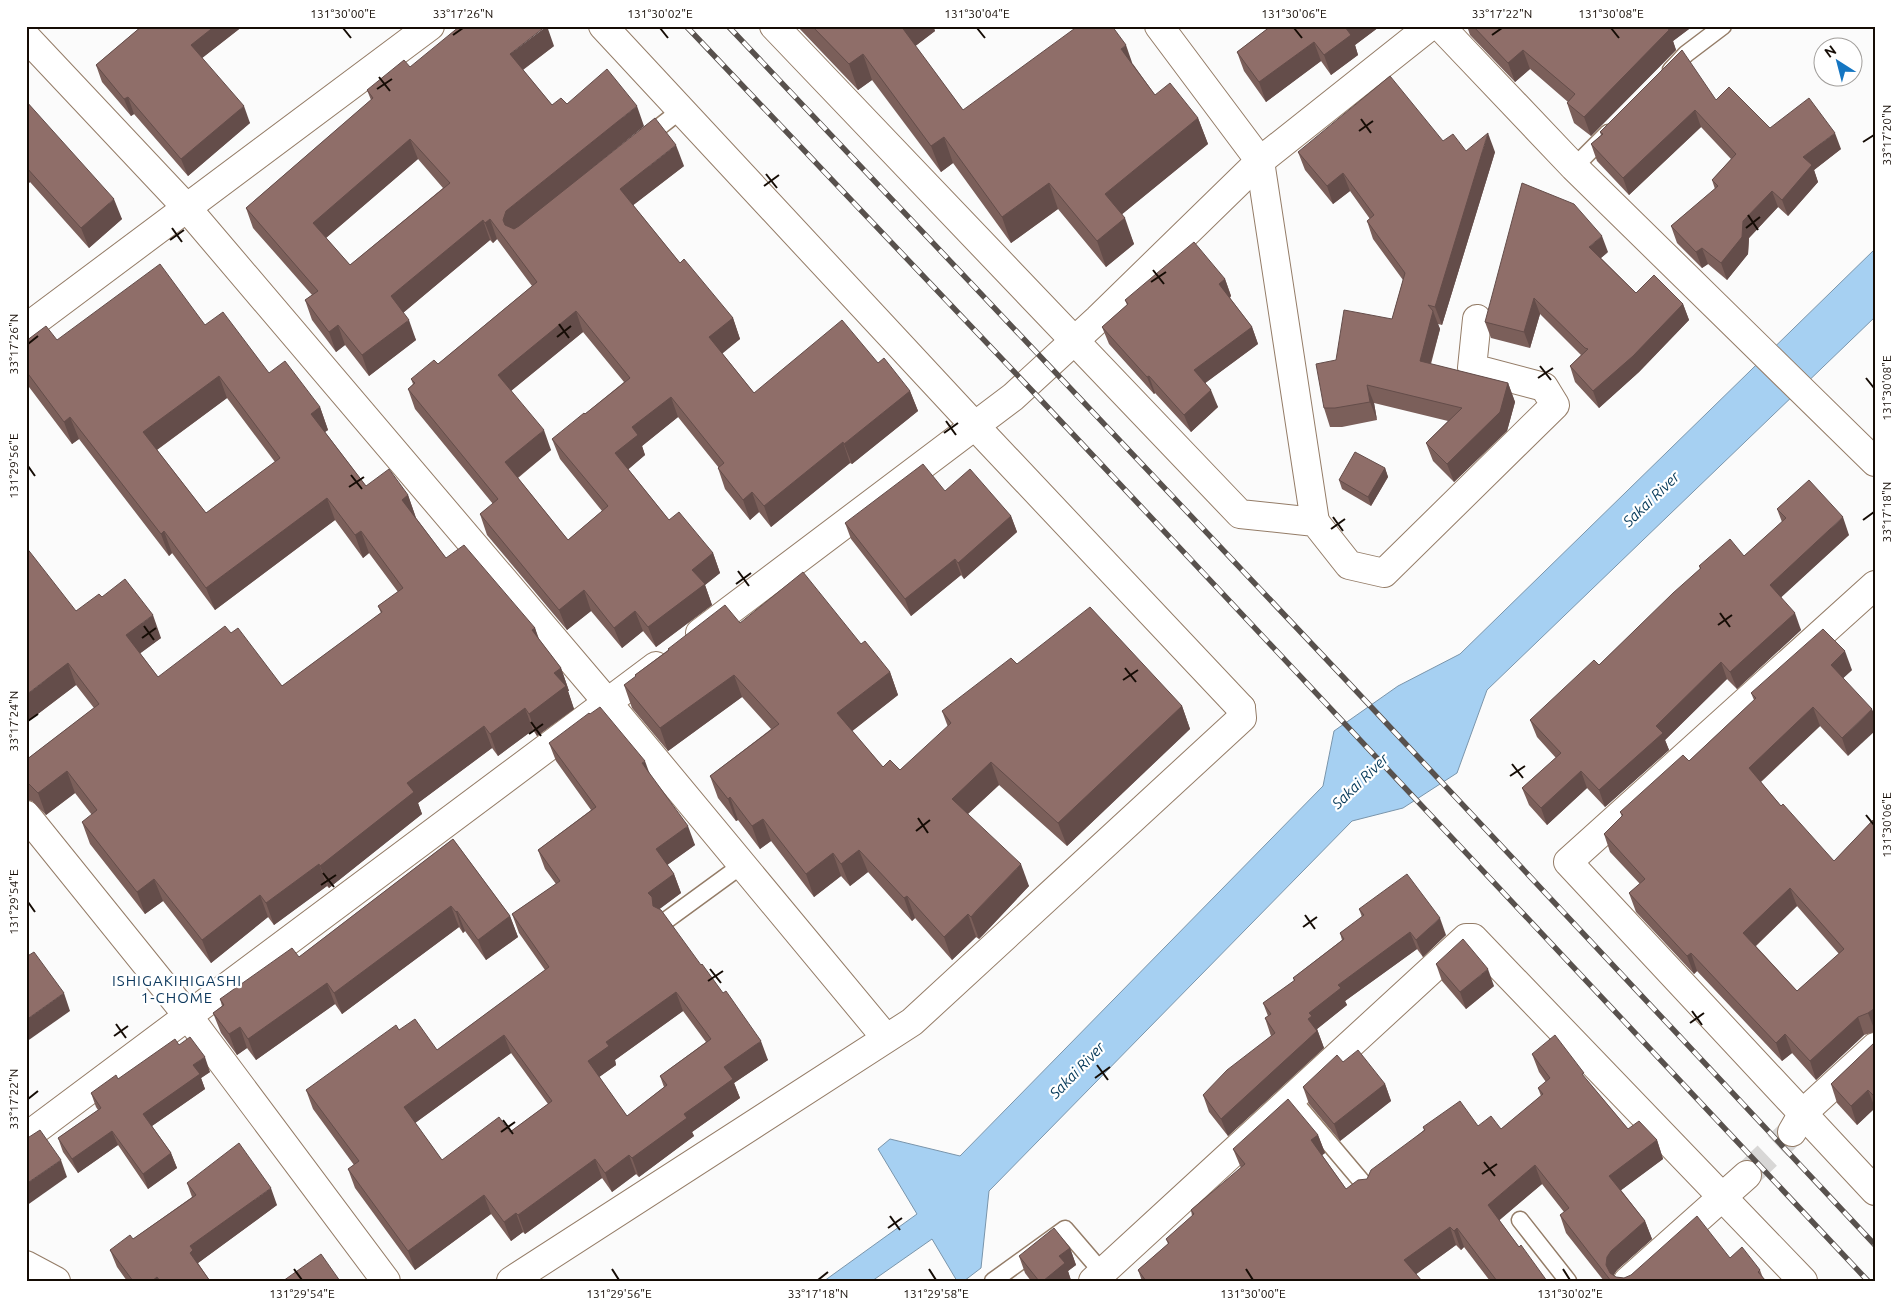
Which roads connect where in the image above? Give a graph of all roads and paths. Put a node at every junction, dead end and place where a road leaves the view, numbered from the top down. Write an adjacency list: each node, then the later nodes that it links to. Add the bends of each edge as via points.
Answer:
1 (430, 26): 15 (street)
2 (603, 26): 10 (street)
3 (774, 26): 18 (street)
4 (1159, 26): 13 (street)
5 (1430, 26): 13 (street)
6 (1440, 26): 14 (street)
7 (1724, 26): 9 (lane, via 1686,54)
8 (26, 37): 15 (street)
9 (1658, 82)
10 (681, 110): 12 (lane); 19 (street)
11 (1616, 125): 14 (lane)
12 (633, 148)
13 (1260, 161): 18 (street); 21 (street)
14 (1574, 167): 20 (street)
15 (186, 207): 17 (street); 23 (street)
16 (1477, 319): 21 (street, via 1472,368 1544,386 1555,405 1384,573 1348,564)
17 (26, 328)
18 (1074, 340): 19 (street, via 1013,397); 21 (street, via 1240,514)
19 (975, 426): 23 (street); 28 (street, via 1241,708 1242,718 912,1022)
20 (1875, 462)
21 (1315, 522)
22 (1875, 585): 31 (street, via 1568,862)
23 (608, 702): 25 (street); 27 (street)
24 (26, 815): 27 (street)
25 (742, 865): 26 (lane); 28 (street)
26 (668, 920)
27 (188, 1016): 32 (street); 41 (street)
28 (886, 1038): 42 (street)
29 (1875, 1047): 31 (street)
30 (1292, 1099): 34 (lane); 36 (street, via 1466,938 1473,938); 39 (street)
31 (1797, 1122): 35 (street)
32 (26, 1137)
33 (1747, 1175): 36 (street)
34 (1368, 1189)
35 (1875, 1191)
36 (1722, 1197): 45 (street); 46 (street)
37 (1520, 1220): 44 (lane)
38 (26, 1265): 40 (street)
39 (1105, 1276): 43 (lane, via 1065,1229)
40 (56, 1281)
41 (386, 1281)
42 (511, 1281)
43 (993, 1281)
44 (1568, 1281)
45 (1628, 1281)
46 (1803, 1281)

